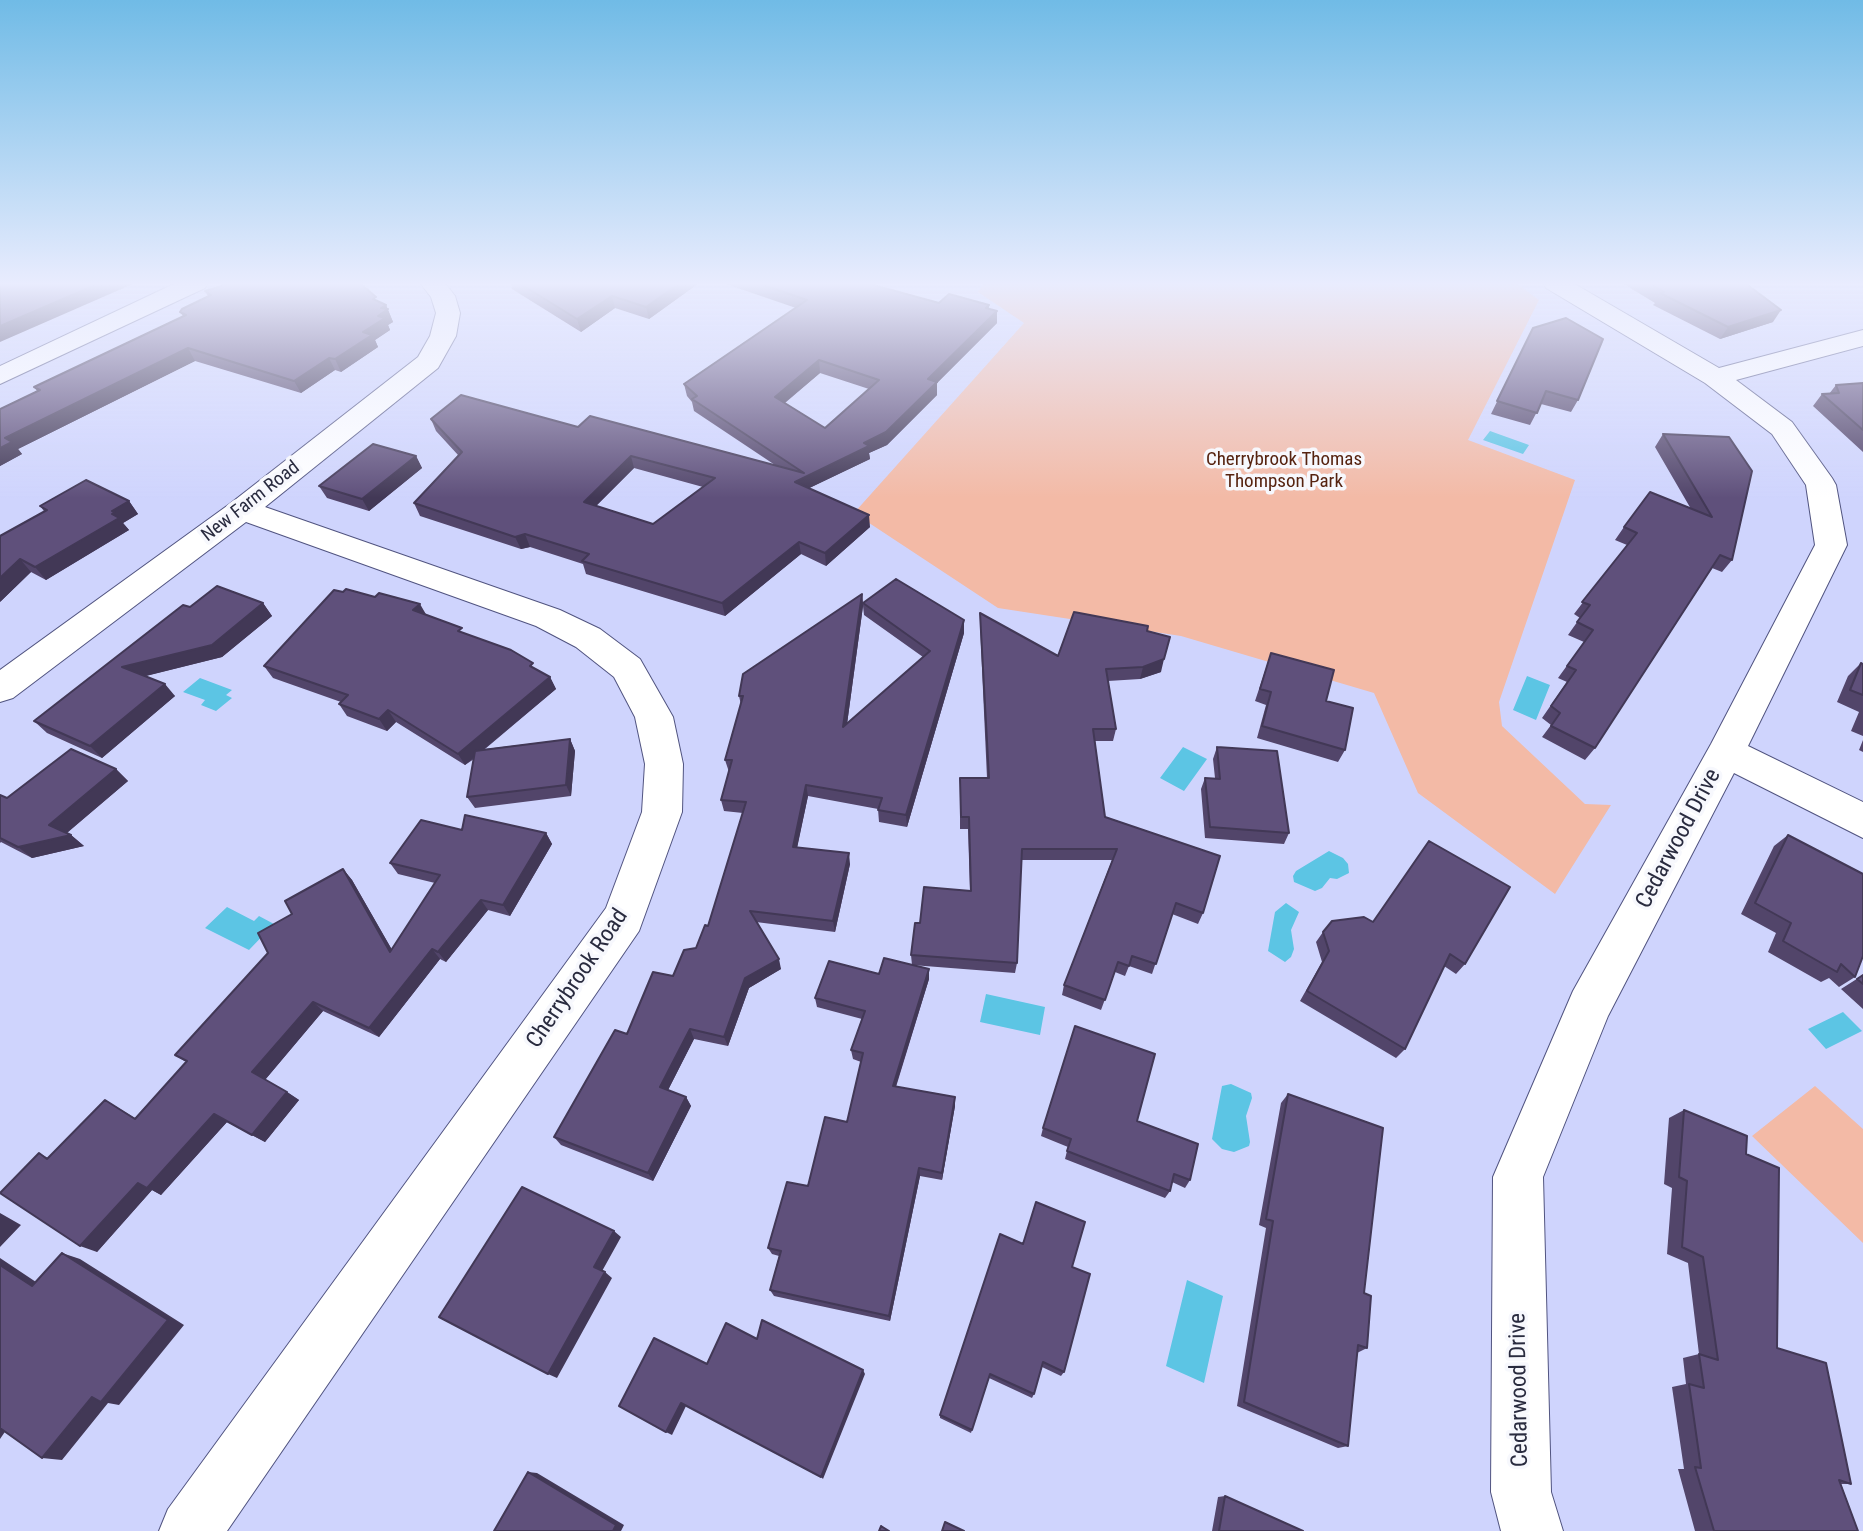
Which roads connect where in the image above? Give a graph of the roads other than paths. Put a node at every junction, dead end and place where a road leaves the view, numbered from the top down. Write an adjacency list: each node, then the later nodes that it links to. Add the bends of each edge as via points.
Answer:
1 (45, 354): 5 (street)
2 (433, 354): 7 (street, New Farm Road)
3 (1677, 354): 6 (street, Cedarwood Drive)
4 (1801, 354): 6 (street)
5 (0, 376)
6 (1715, 377): 9 (street, Cedarwood Drive, via 1782,428 1821,485 1831,545)
7 (242, 510): 8 (street, New Farm Road); 11 (street, Cherrybrook Road, via 548,618 588,638 627,668 654,717 664,764 662,812 624,918)
8 (0, 689)
9 (1726, 752): 10 (street); 12 (street, Cedarwood Drive, via 1589,1006 1518,1177 1521,1492)
10 (1863, 821)
11 (190, 1531)
12 (1532, 1531)

